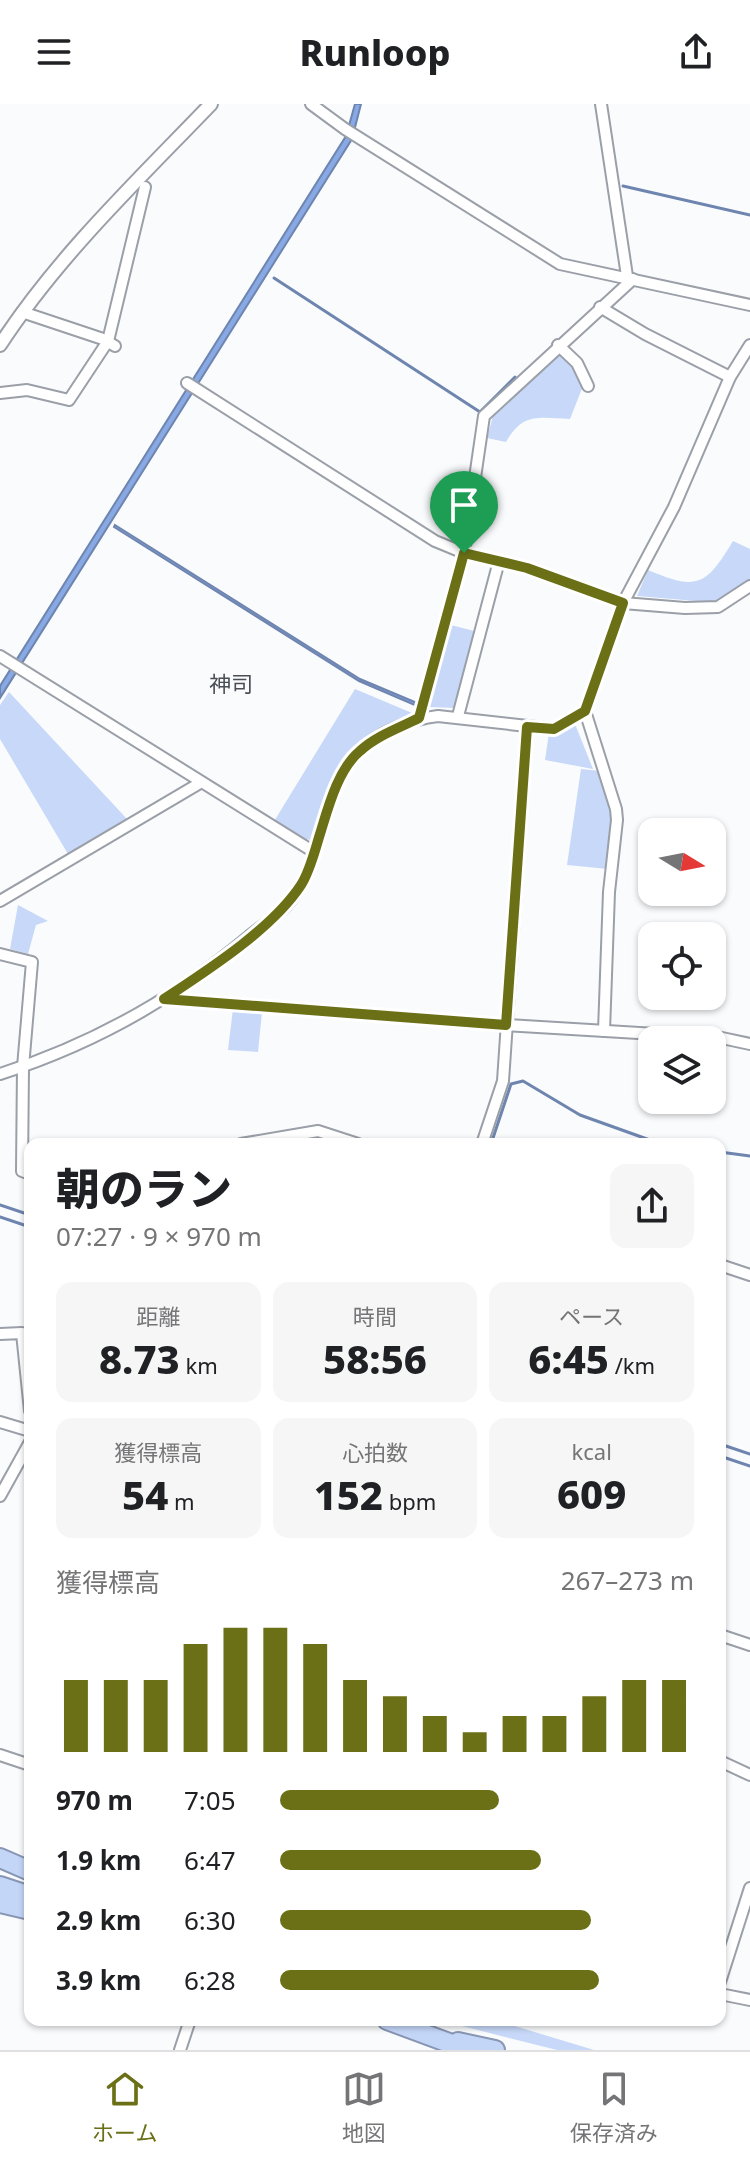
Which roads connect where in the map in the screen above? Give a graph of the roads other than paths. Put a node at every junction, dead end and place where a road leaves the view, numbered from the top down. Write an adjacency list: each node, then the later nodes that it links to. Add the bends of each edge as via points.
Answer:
1 (211, 104): 8 (street, via 76,246)
2 (311, 104): 5 (street, via 560,264)
3 (601, 104): 5 (street)
4 (145, 187): 9 (street)
5 (630, 278): 6 (street); 7 (street)
6 (750, 305)
7 (600, 307): 11 (street); 13 (street)
8 (22, 312): 9 (street); 10 (street)
9 (111, 343): 16 (street, via 69,400 27,390)
10 (0, 345)
11 (558, 345): 15 (street, via 577,363); 17 (street, via 484,416)
12 (750, 345): 13 (street)
13 (730, 377): 20 (street, via 674,507)
14 (187, 383): 17 (street, via 435,541)
15 (588, 386)
16 (0, 393)
17 (464, 553): 18 (street); 24 (street)
18 (499, 561): 20 (street); 23 (street)
19 (750, 586): 20 (street, via 718,607)
20 (623, 603): 22 (street)
21 (0, 656): 26 (street)
22 (585, 711): 25 (street, via 554,729); 32 (street, via 617,820)
23 (458, 716): 24 (street); 25 (street)
24 (419, 718): 27 (street, via 358,752 343,774)
25 (527, 727): 31 (street)
26 (200, 783): 27 (street); 28 (street)
27 (314, 852): 30 (street, via 303,882 286,906)
28 (0, 901)
29 (0, 954): 34 (street, via 32,962)
30 (164, 999): 31 (street); 34 (street, via 105,1032)
31 (506, 1025): 32 (street); 38 (street, via 503,1081)
32 (604, 1031): 33 (street)
33 (750, 1044)
34 (23, 1067): 35 (street); 39 (street)
35 (0, 1074)
36 (277, 1138): 37 (street, via 318,1131)
37 (340, 1138)
38 (484, 1138)
39 (24, 1172)
40 (726, 1267): 41 (street)
41 (750, 1275)
42 (0, 1334): 43 (street, via 22,1333)
43 (24, 1352)
44 (0, 1422): 45 (street)
45 (24, 1429)
46 (24, 1453): 47 (street)
47 (0, 1496)
48 (726, 1637): 49 (street)
49 (750, 1645)
50 (0, 1755): 51 (street)
51 (24, 1763)
52 (726, 1764): 53 (street)
53 (750, 1775)
54 (0, 1858): 55 (highway)
55 (24, 1868)
56 (0, 1886): 58 (highway)
57 (750, 1888): 61 (street)
58 (24, 1894)
59 (0, 1903): 60 (highway)
60 (24, 1909)
61 (726, 1963)
62 (726, 1995): 63 (street)
63 (750, 2000)
64 (188, 2026): 67 (street)
65 (404, 2026): 66 (highway)
66 (432, 2036): 68 (highway); 69 (highway)
67 (180, 2050)
68 (468, 2050)
69 (495, 2050)

